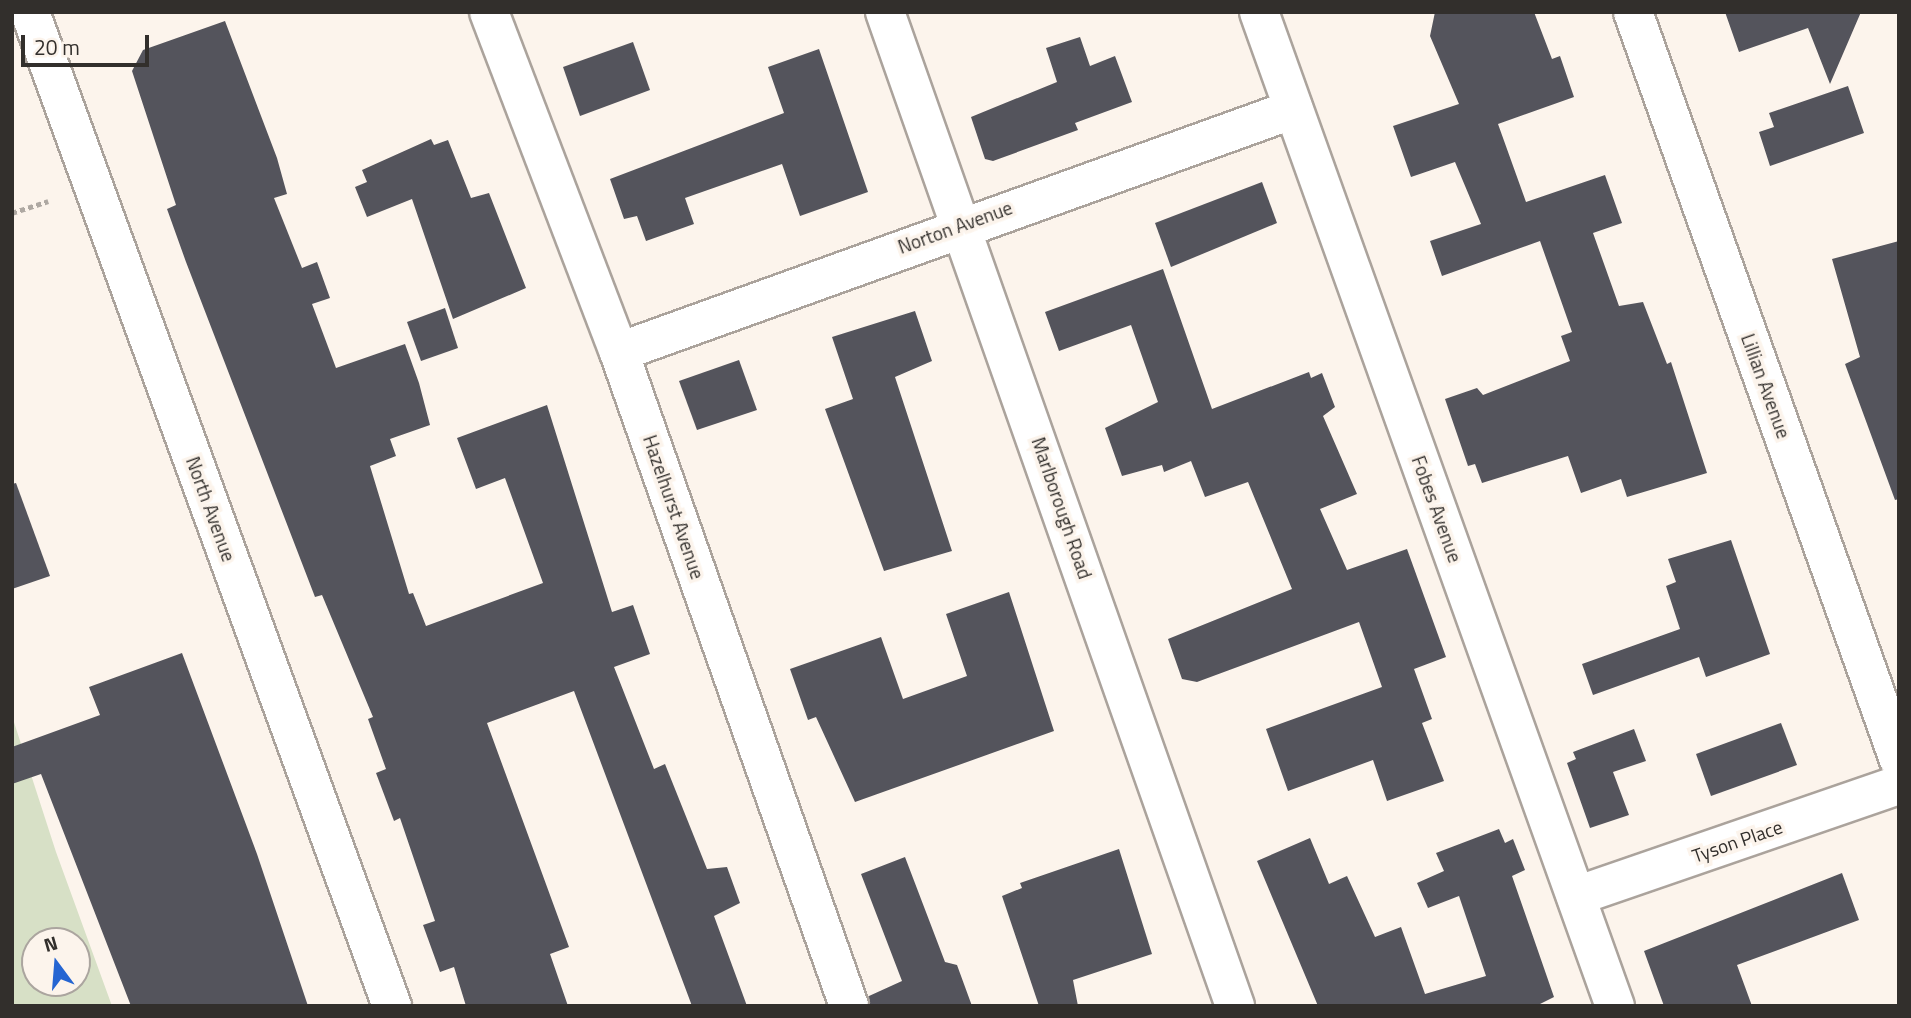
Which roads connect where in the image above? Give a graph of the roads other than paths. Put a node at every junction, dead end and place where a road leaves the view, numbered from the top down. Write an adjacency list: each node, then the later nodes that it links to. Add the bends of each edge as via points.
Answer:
1 (30, 12): 12 (street, North Avenue)
2 (489, 12): 8 (street, Hazelhurst Avenue)
3 (885, 12): 7 (street, Marlborough Road)
4 (1259, 12): 6 (street, Fobes Avenue)
5 (1633, 12): 9 (street, Lillian Avenue)
6 (1294, 109): 7 (street, Norton Avenue); 11 (street, Fobes Avenue)
7 (963, 223): 8 (street, Norton Avenue); 14 (street, Marlborough Road)
8 (620, 352): 13 (street, Hazelhurst Avenue)
9 (1899, 760)
10 (1899, 785): 11 (street, Tyson Place)
11 (1576, 896): 15 (street, Fobes Avenue)
12 (392, 1006)
13 (849, 1006)
14 (1235, 1006)
15 (1615, 1006)

